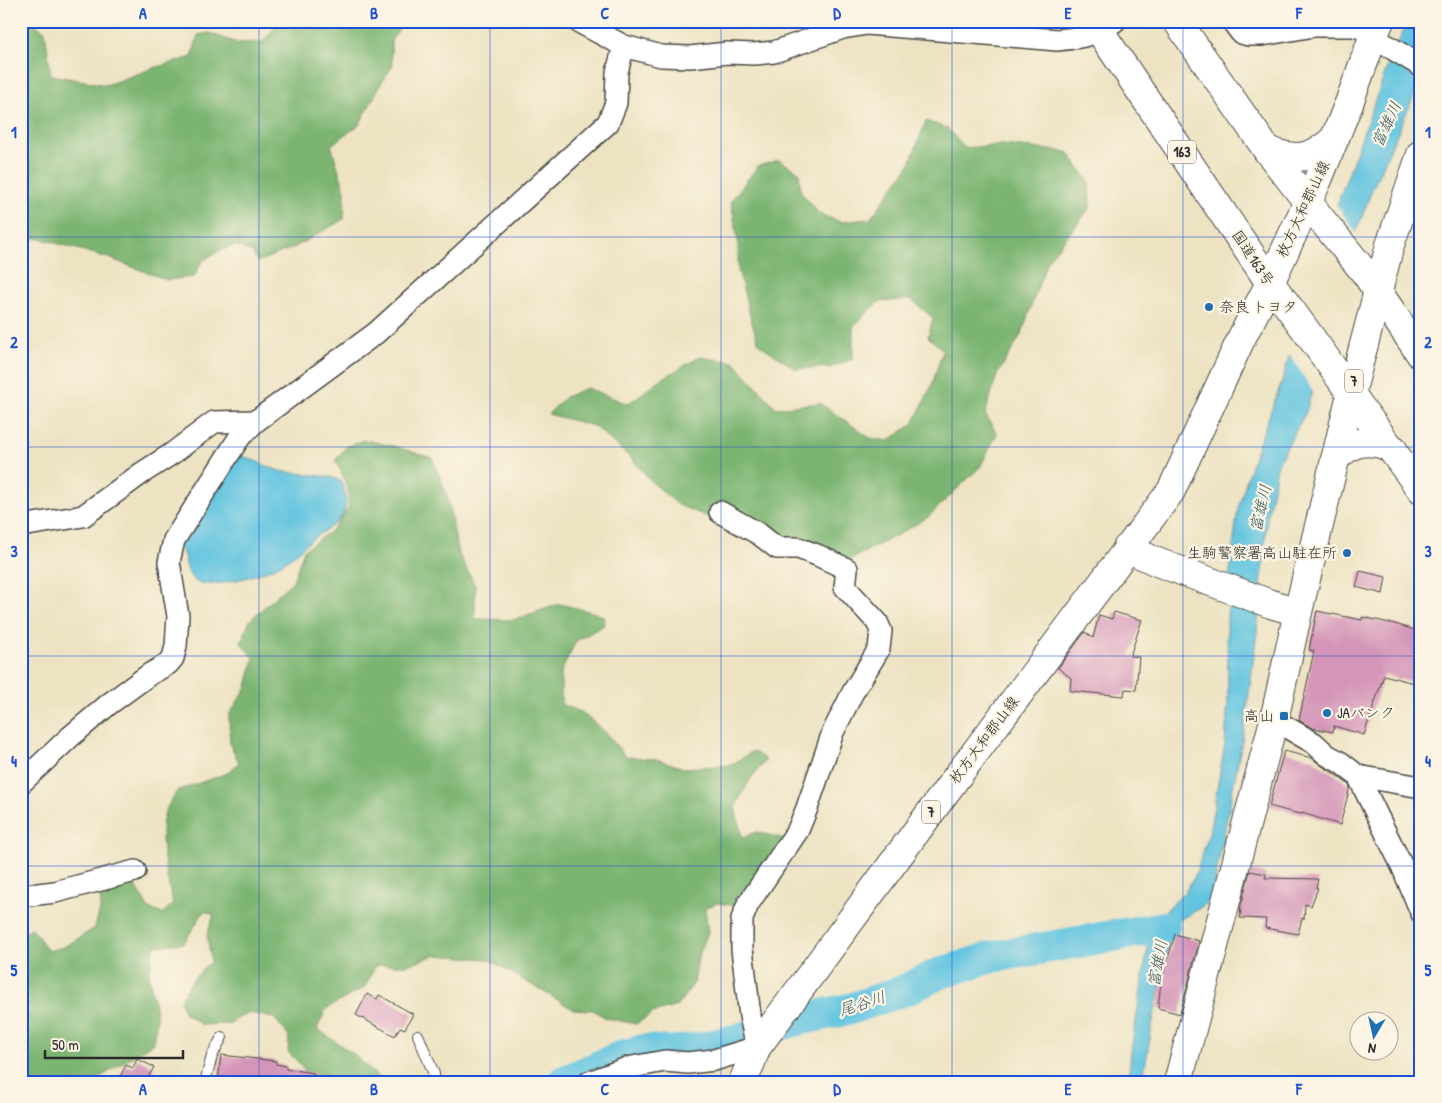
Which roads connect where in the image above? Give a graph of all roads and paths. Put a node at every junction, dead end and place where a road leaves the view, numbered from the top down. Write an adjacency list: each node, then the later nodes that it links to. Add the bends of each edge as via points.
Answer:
1 (577, 21): 7 (street)
2 (1177, 21): 10 (main road)
3 (1232, 21): 6 (street, via 1240,33 1248,35 1314,26)
4 (1103, 25): 5 (street, via 1072,38 1057,40); 13 (main road, 国道163号 / 163)
5 (984, 27): 7 (street, via 867,24 843,28 774,52 755,54 661,56)
6 (1377, 29): 8 (street); 9 (main road, 枚方大和郡山線 / 7)
7 (624, 46): 17 (street, via 617,72 616,103 608,123 376,333)
8 (1421, 66)
9 (1335, 138): 10 (main road, via 1326,147 1303,158 1291,158); 12 (main road, 枚方大和郡山線 / 7)
10 (1268, 150): 12 (main road)
11 (1421, 154): 14 (main road, 7)
12 (1314, 210): 13 (main road, 枚方大和郡山線 / 7); 14 (main road)
13 (1270, 283): 16 (main road, 国道163号 / 163); 23 (main road, 枚方大和郡山線 / 7, via 1171,491)
14 (1372, 283): 15 (main road); 16 (main road, 7)
15 (1421, 355)
16 (1351, 394): 18 (main road, 国道163号 / 163); 19 (main road, 7)
17 (256, 421): 22 (street, via 214,422 83,516); 27 (street, via 239,438 174,540 169,562 178,616 173,658 109,704)
18 (1393, 450): 19 (main road, via 1363,442 1344,450); 20 (main road, 国道163号 / 163)
19 (1335, 459): 24 (main road, 7)
20 (1421, 490)
21 (720, 512): 34 (street, via 777,548 798,548 847,569 845,587 877,622 881,631 880,649 833,732 798,830 748,904 742,919 742,949)
22 (21, 526)
23 (1128, 548): 24 (main road, via 1157,562); 34 (main road, 枚方大和郡山線 / 7)
24 (1298, 612): 25 (main road, 7)
25 (1274, 720): 26 (street, via 1314,743); 39 (main road, 7)
26 (1358, 776): 28 (street); 31 (street)
27 (21, 782)
28 (1421, 787)
29 (135, 871): 30 (street, via 55,892)
30 (21, 896)
31 (1421, 912)
32 (418, 1035): 36 (lane)
33 (222, 1037): 35 (lane, via 212,1056)
34 (757, 1047): 37 (street, via 714,1060 665,1061 626,1068); 38 (main road, 枚方大和郡山線 / 7)
35 (205, 1082)
36 (435, 1082)
37 (589, 1082)
38 (744, 1082)
39 (1178, 1082)

